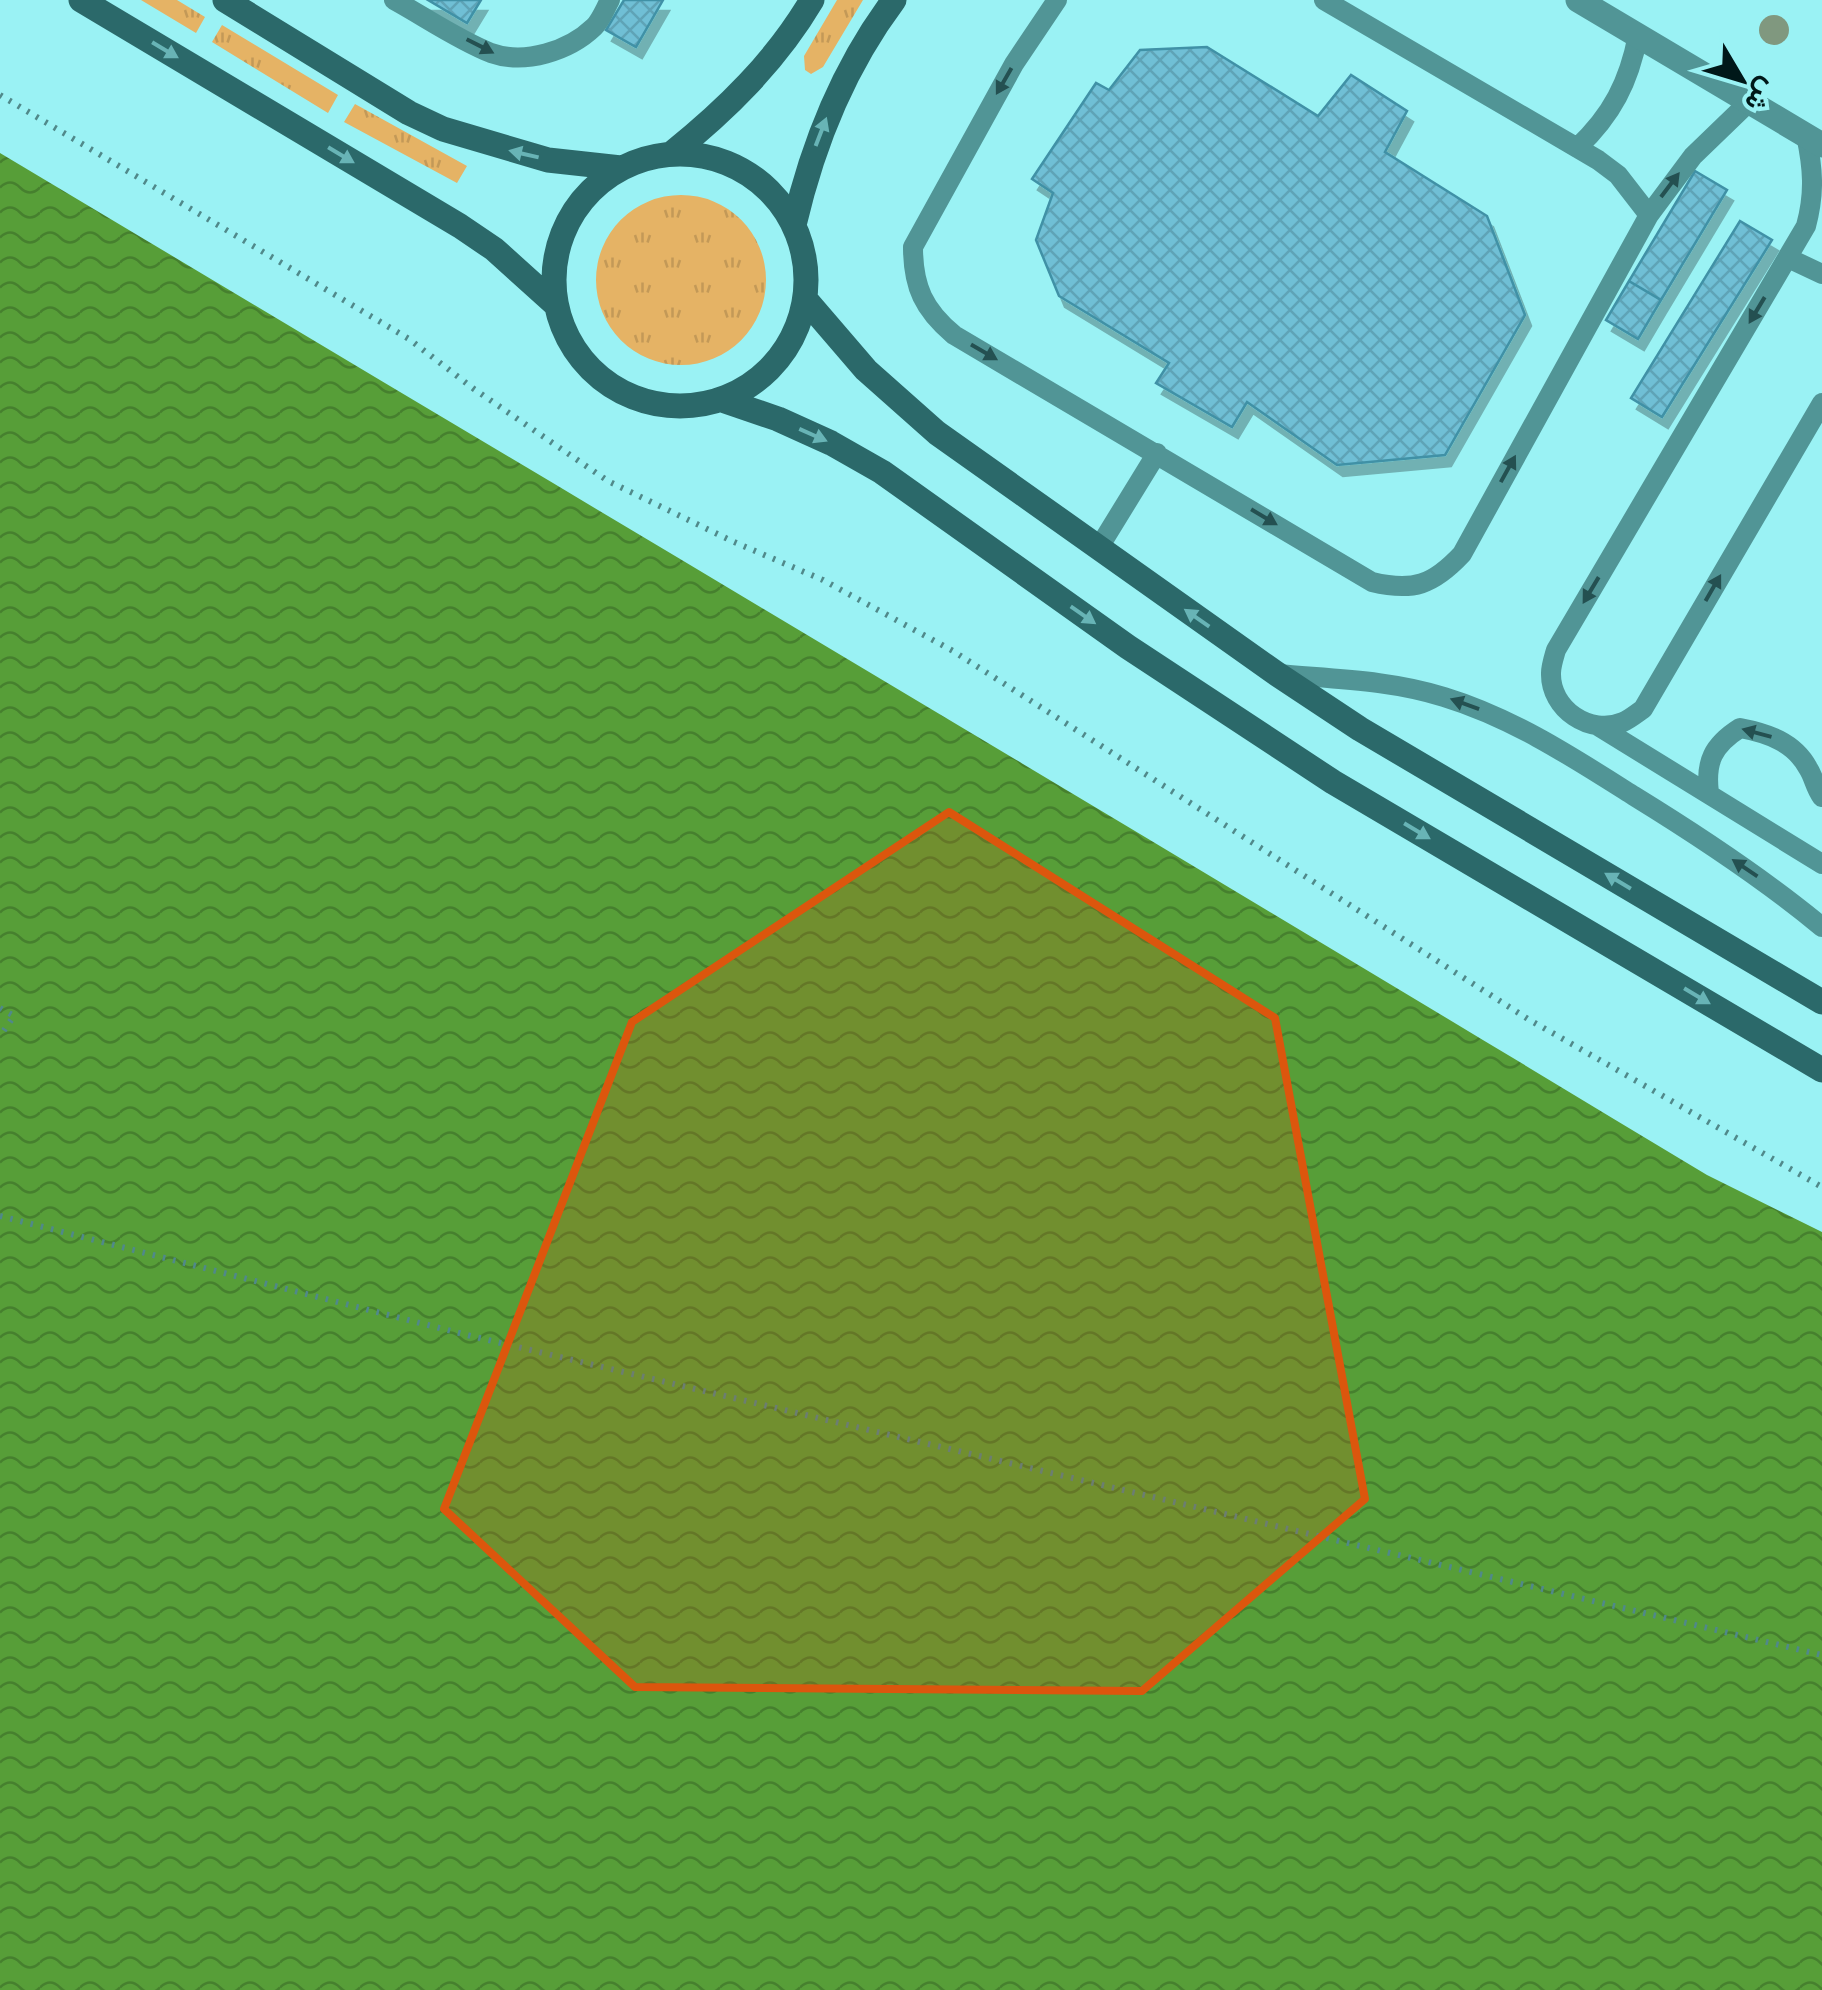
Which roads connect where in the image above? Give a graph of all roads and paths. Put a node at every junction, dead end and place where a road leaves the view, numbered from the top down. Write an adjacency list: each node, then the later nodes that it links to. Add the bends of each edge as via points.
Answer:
1 (82, 0): 22 (main road, one-way to 22, via 460,226)
2 (225, 0): 16 (main road, one-way to 2, via 548,160 443,129)
3 (394, 0): 4 (lane, one-way to 4, via 493,54 521,57 574,42 596,25)
4 (610, 0)
5 (812, 0): 15 (main road, via 748,86)
6 (894, 0): 18 (main road, one-way to 6, via 825,121)
7 (1057, 0): 25 (lane, one-way to 25, via 961,155 913,248 913,273 920,298 954,334)
8 (1324, 0): 14 (lane)
9 (1578, 0): 10 (street)
10 (1638, 34): 12 (street); 14 (lane, via 1618,100)
11 (0, 96): 37 (path, via 409,340 608,481 823,580 953,651 1528,1019)
12 (1750, 101): 13 (street); 17 (lane, one-way to 12, via 1693,156)
13 (1814, 140): 19 (lane, via 1813,201)
14 (1577, 148): 17 (lane, via 1618,176)
15 (671, 154): 16 (main road); 18 (main road, via 714,158 753,176)
16 (621, 168): 22 (main road, via 580,202 566,226 556,251)
17 (1649, 215): 25 (lane, one-way to 17, via 1372,582 1422,585 1462,554)
18 (794, 225): 21 (main road, via 803,249)
19 (1788, 258): 20 (lane); 28 (lane, one-way to 28, via 1556,650 1550,674 1558,699 1574,718)
20 (1822, 274)
21 (805, 299): 23 (main road, via 778,361); 26 (main road, via 900,403)
22 (555, 304): 23 (main road, via 573,350 606,385 651,404)
23 (722, 400): 36 (main road, one-way to 36, via 814,435 882,472 1333,782)
24 (1822, 403): 28 (lane, one-way to 24, via 1622,723 1643,708)
25 (1157, 453): 26 (lane)
26 (1098, 549): 27 (main road, one-way to 26)
27 (1278, 674): 32 (lane, one-way to 27, via 1748,869 1520,728 1411,689); 33 (main road, one-way to 27)
28 (1598, 726): 29 (lane)
29 (1708, 794): 30 (lane, one-way to 29, via 1789,746 1740,728 1711,755); 31 (lane)
30 (1822, 797)
31 (1822, 864)
32 (1822, 927)
33 (1822, 1002)
34 (0, 1008): 35 (path, via 14,1016)
35 (0, 1036)
36 (1822, 1070)
37 (1822, 1186)
38 (0, 1216): 39 (path, via 471,1336)
39 (1822, 1655)

